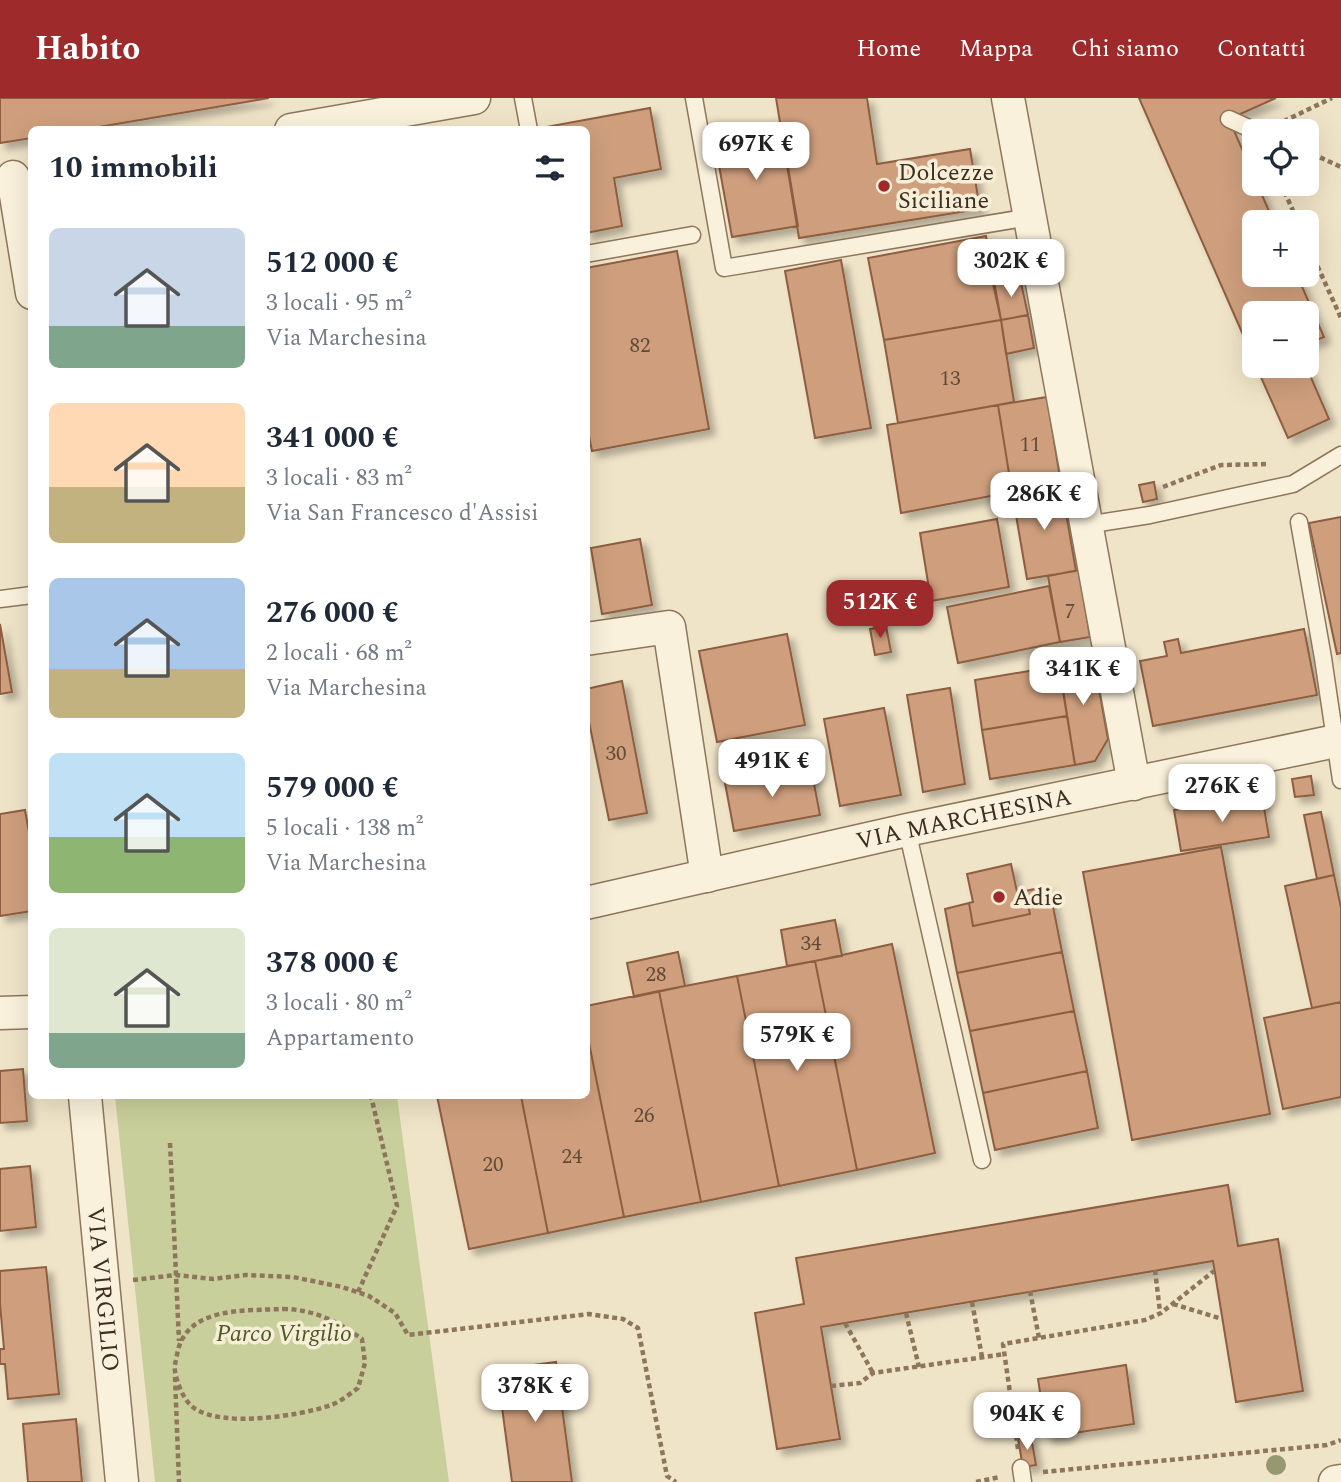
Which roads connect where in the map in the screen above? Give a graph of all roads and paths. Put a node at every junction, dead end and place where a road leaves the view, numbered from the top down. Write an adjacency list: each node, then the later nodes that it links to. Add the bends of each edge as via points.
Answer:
1 (474, 98): 9 (street, via 423,113)
2 (523, 98): 10 (lane)
3 (694, 98): 14 (lane, via 724,268)
4 (1008, 98): 14 (street)
5 (1332, 98): 7 (path)
6 (1228, 119): 8 (lane)
7 (1288, 119)
8 (1242, 125)
9 (322, 126)
10 (528, 126)
11 (1319, 156): 12 (path)
12 (1341, 167)
13 (15, 177): 17 (street)
14 (1030, 217): 24 (street)
15 (692, 235): 16 (lane)
16 (590, 253)
17 (28, 266)
18 (1319, 269): 19 (path)
19 (1341, 316)
20 (1341, 455): 24 (lane, via 1293,484)
21 (1275, 464): 22 (path, via 1220,465)
22 (1155, 490)
23 (1299, 522): 28 (lane)
24 (1086, 525): 30 (street)
25 (28, 596): 26 (lane)
26 (0, 599)
27 (590, 638): 32 (street, via 669,627)
28 (1337, 740): 29 (lane); 30 (street, VIA MARCHESINA)
29 (1341, 780)
30 (1134, 784): 31 (street, VIA MARCHESINA)
31 (907, 830): 32 (street, VIA MARCHESINA); 39 (lane)
32 (706, 876): 33 (street, VIA MARCHESINA)
33 (590, 902)
34 (28, 1012): 35 (street)
35 (0, 1013)
36 (85, 1099): 43 (street, VIA VIRGILIO)
37 (372, 1099): 44 (path, via 397,1206)
38 (170, 1143): 42 (path)
39 (982, 1160)
40 (1155, 1270): 49 (path)
41 (1214, 1271): 47 (path)
42 (176, 1275): 43 (path); 44 (path, via 293,1277); 53 (path)
43 (104, 1284): 63 (street, VIA VIRGILIO)
44 (358, 1292): 65 (path, via 395,1313 408,1335 589,1314 623,1319 638,1328 667,1476)
45 (1030, 1292): 52 (path)
46 (972, 1301): 55 (path)
47 (1172, 1304): 49 (path); 50 (path)
48 (905, 1312): 56 (path)
49 (1161, 1313): 52 (path, via 1145,1320)
50 (1222, 1319)
51 (845, 1323): 58 (path)
52 (1039, 1338): 54 (path, via 1003,1345)
53 (179, 1342): 57 (path); 57 (path, via 185,1331 206,1318 238,1311 304,1309 362,1339 365,1363 358,1388 332,1404 241,1419 210,1416 193,1408)
54 (1004, 1354): 55 (path); 61 (path)
55 (982, 1357): 56 (path)
56 (919, 1367): 58 (path)
57 (175, 1369): 64 (path)
58 (873, 1373): 59 (path, via 860,1383)
59 (831, 1386)
60 (1341, 1440): 61 (path)
61 (1022, 1475): 66 (path)
62 (1341, 1481): 67 (street)
63 (122, 1482)
64 (179, 1482)
65 (676, 1482)
66 (976, 1482)
67 (1335, 1482)

